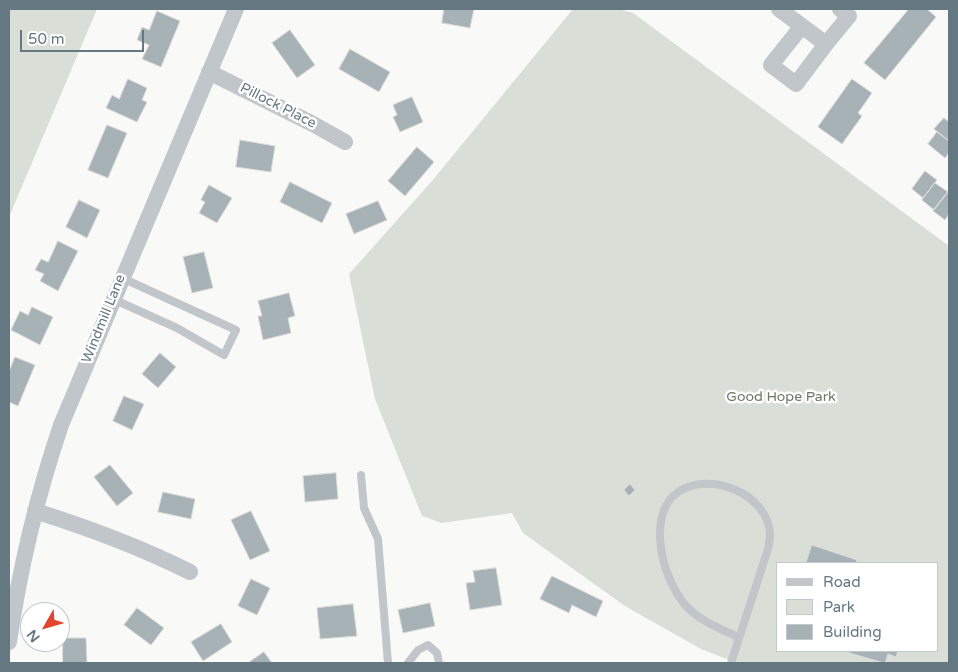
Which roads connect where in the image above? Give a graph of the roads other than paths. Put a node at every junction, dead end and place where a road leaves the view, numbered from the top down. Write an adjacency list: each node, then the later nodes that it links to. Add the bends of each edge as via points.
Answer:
1 (236, 9): 6 (street, Windmill Lane)
2 (779, 9): 4 (street)
3 (840, 9): 5 (street, via 849,16)
4 (802, 26): 5 (street); 5 (street, via 771,65 796,84)
5 (826, 44)
6 (210, 72): 7 (street, Pillock Place); 8 (street, Windmill Lane)
7 (345, 142)
8 (122, 277): 9 (street, Windmill Lane); 9 (lane, via 236,330 224,355 177,328)
9 (113, 299): 11 (street, Windmill Lane, via 61,424)
10 (361, 475): 15 (lane, via 364,508 378,539)
11 (35, 511): 12 (street, via 140,547); 14 (street, Windmill Lane)
12 (190, 572)
13 (738, 637): 13 (lane, via 768,549 770,533 761,510 748,496 724,485 689,486 677,493 665,507 660,525 665,568 688,608 705,622); 18 (lane)
14 (9, 642)
15 (388, 663)
16 (408, 663): 17 (lane, via 418,650 428,645 437,653)
17 (439, 663)
18 (731, 663)

